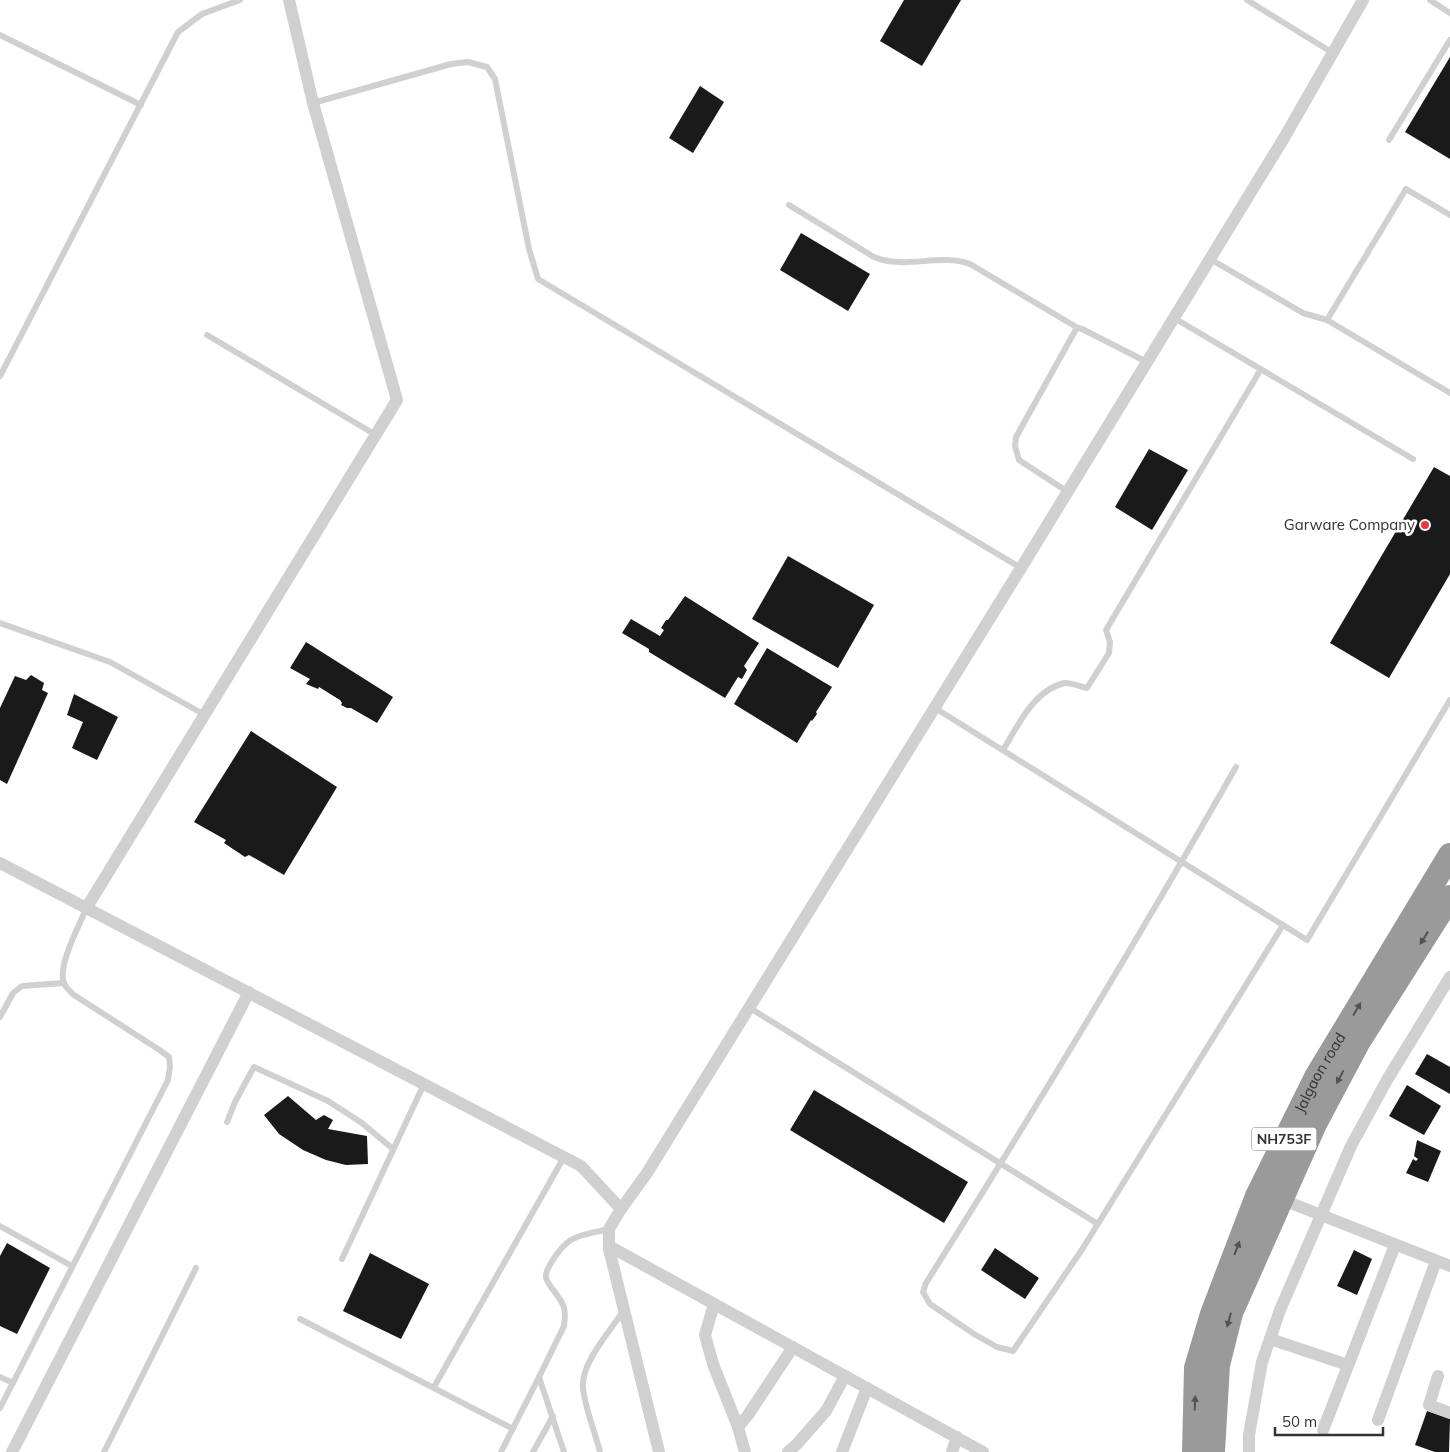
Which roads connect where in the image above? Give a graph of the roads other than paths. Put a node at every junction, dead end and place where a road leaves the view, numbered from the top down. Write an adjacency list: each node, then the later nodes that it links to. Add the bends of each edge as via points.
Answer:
1 (240, 0): 11 (lane, via 202,14 178,32)
2 (289, 0): 10 (street)
3 (1247, 0): 9 (lane)
4 (1363, 0): 9 (street)
5 (1430, 0): 6 (lane)
6 (1450, 13)
7 (0, 34): 11 (lane)
8 (1450, 40): 12 (lane)
9 (1333, 53): 15 (street)
10 (313, 103): 24 (street, via 397,400); 27 (lane, via 451,64 468,62 487,67 495,79 538,279)
11 (140, 105): 22 (lane)
12 (1389, 140)
13 (789, 205): 18 (lane, via 886,262 959,260 970,264)
14 (1450, 215): 17 (lane, via 1406,189)
15 (1210, 259): 16 (street); 17 (lane, via 1303,313)
16 (1174, 318): 20 (street); 21 (lane)
17 (1327, 320): 23 (lane)
18 (1078, 328): 20 (lane); 26 (lane, via 1016,437 1015,446 1019,460)
19 (208, 335): 24 (lane)
20 (1147, 362): 26 (street)
21 (1260, 369): 25 (lane); 32 (lane, via 1106,630 1109,653 1087,688 1066,682 1047,690 1030,707)
22 (0, 376)
23 (1450, 392)
24 (376, 435): 31 (street)
25 (1412, 459)
26 (1068, 492): 27 (street)
27 (1022, 568): 30 (street)
28 (0, 623): 31 (lane, via 110,662)
29 (1450, 700): 39 (lane, via 1307,940)
30 (935, 708): 32 (lane); 43 (street)
31 (205, 714): 38 (street)
32 (1003, 750): 35 (lane)
33 (1236, 767): 35 (lane)
34 (1450, 854): 50 (highway, Jalgaon road / NH753F, one-way to 34, via 1316,1077)
35 (1182, 862): 39 (lane); 49 (lane)
36 (0, 863): 38 (street)
37 (1450, 896): 51 (highway, Jalgaon road / NH753F, one-way to 51, via 1359,1041 1315,1124)
38 (87, 907): 41 (lane, via 62,972); 42 (street)
39 (1283, 925): 54 (lane)
40 (1450, 976): 53 (street, via 1387,1080)
41 (64, 984): 44 (lane, via 22,986 13,993); 61 (lane, via 74,995 169,1057 170,1067 168,1080)
42 (249, 992): 45 (street); 84 (street)
43 (750, 1008): 49 (lane); 52 (street)
44 (0, 1017)
45 (424, 1084): 47 (lane); 48 (street)
46 (227, 1122): 47 (lane, via 254,1067 328,1101)
47 (393, 1149): 59 (lane)
48 (564, 1157): 52 (street, via 580,1166); 74 (lane)
49 (1001, 1164): 54 (lane); 54 (lane, via 923,1292 930,1304 974,1334 997,1347 1013,1351)
50 (1259, 1193): 51 (street); 96 (highway, Jalgaon road / NH753F, one-way to 50, via 1196,1368 1212,1314)
51 (1282, 1198): 53 (street); 97 (highway, Jalgaon road / NH753F, one-way to 97, via 1230,1313 1218,1365)
52 (621, 1209): 56 (street)
53 (1321, 1215): 57 (street); 66 (street)
54 (1098, 1224)
55 (0, 1226): 61 (lane)
56 (609, 1229): 58 (street); 72 (lane, via 566,1241 546,1272 546,1278 563,1302 565,1318)
57 (1396, 1245): 60 (street); 68 (street)
58 (609, 1246): 63 (street); 64 (street)
59 (342, 1259)
60 (1446, 1263): 79 (street)
61 (72, 1266): 73 (lane)
62 (196, 1268): 85 (lane)
63 (714, 1304): 67 (street); 80 (street, via 705,1335)
64 (624, 1310): 89 (lane, via 589,1361 584,1375 583,1387); 90 (street)
65 (300, 1319): 74 (lane)
66 (1270, 1339): 68 (street); 98 (street, via 1262,1362)
67 (793, 1347): 69 (street); 80 (street)
68 (1348, 1365): 82 (street)
69 (845, 1376): 75 (street); 92 (street, via 826,1411)
70 (1438, 1376): 77 (street, via 1429,1405)
71 (0, 1377): 73 (lane)
72 (539, 1377): 78 (lane); 81 (lane)
73 (13, 1383): 76 (lane)
74 (434, 1387): 81 (lane)
75 (867, 1388): 83 (street); 93 (street)
76 (0, 1408)
77 (1450, 1413)
78 (553, 1416): 87 (lane); 88 (lane)
79 (1378, 1420)
80 (738, 1427): 91 (street)
81 (513, 1429): 86 (lane)
82 (1323, 1430)
83 (957, 1437): 94 (street); 95 (street)
84 (12, 1452)
85 (104, 1452)
86 (502, 1452)
87 (533, 1452)
88 (564, 1452)
89 (600, 1452)
90 (659, 1452)
91 (745, 1452)
92 (788, 1452)
93 (842, 1452)
94 (952, 1452)
95 (983, 1452)
96 (1194, 1452)
97 (1213, 1452)
98 (1249, 1452)

